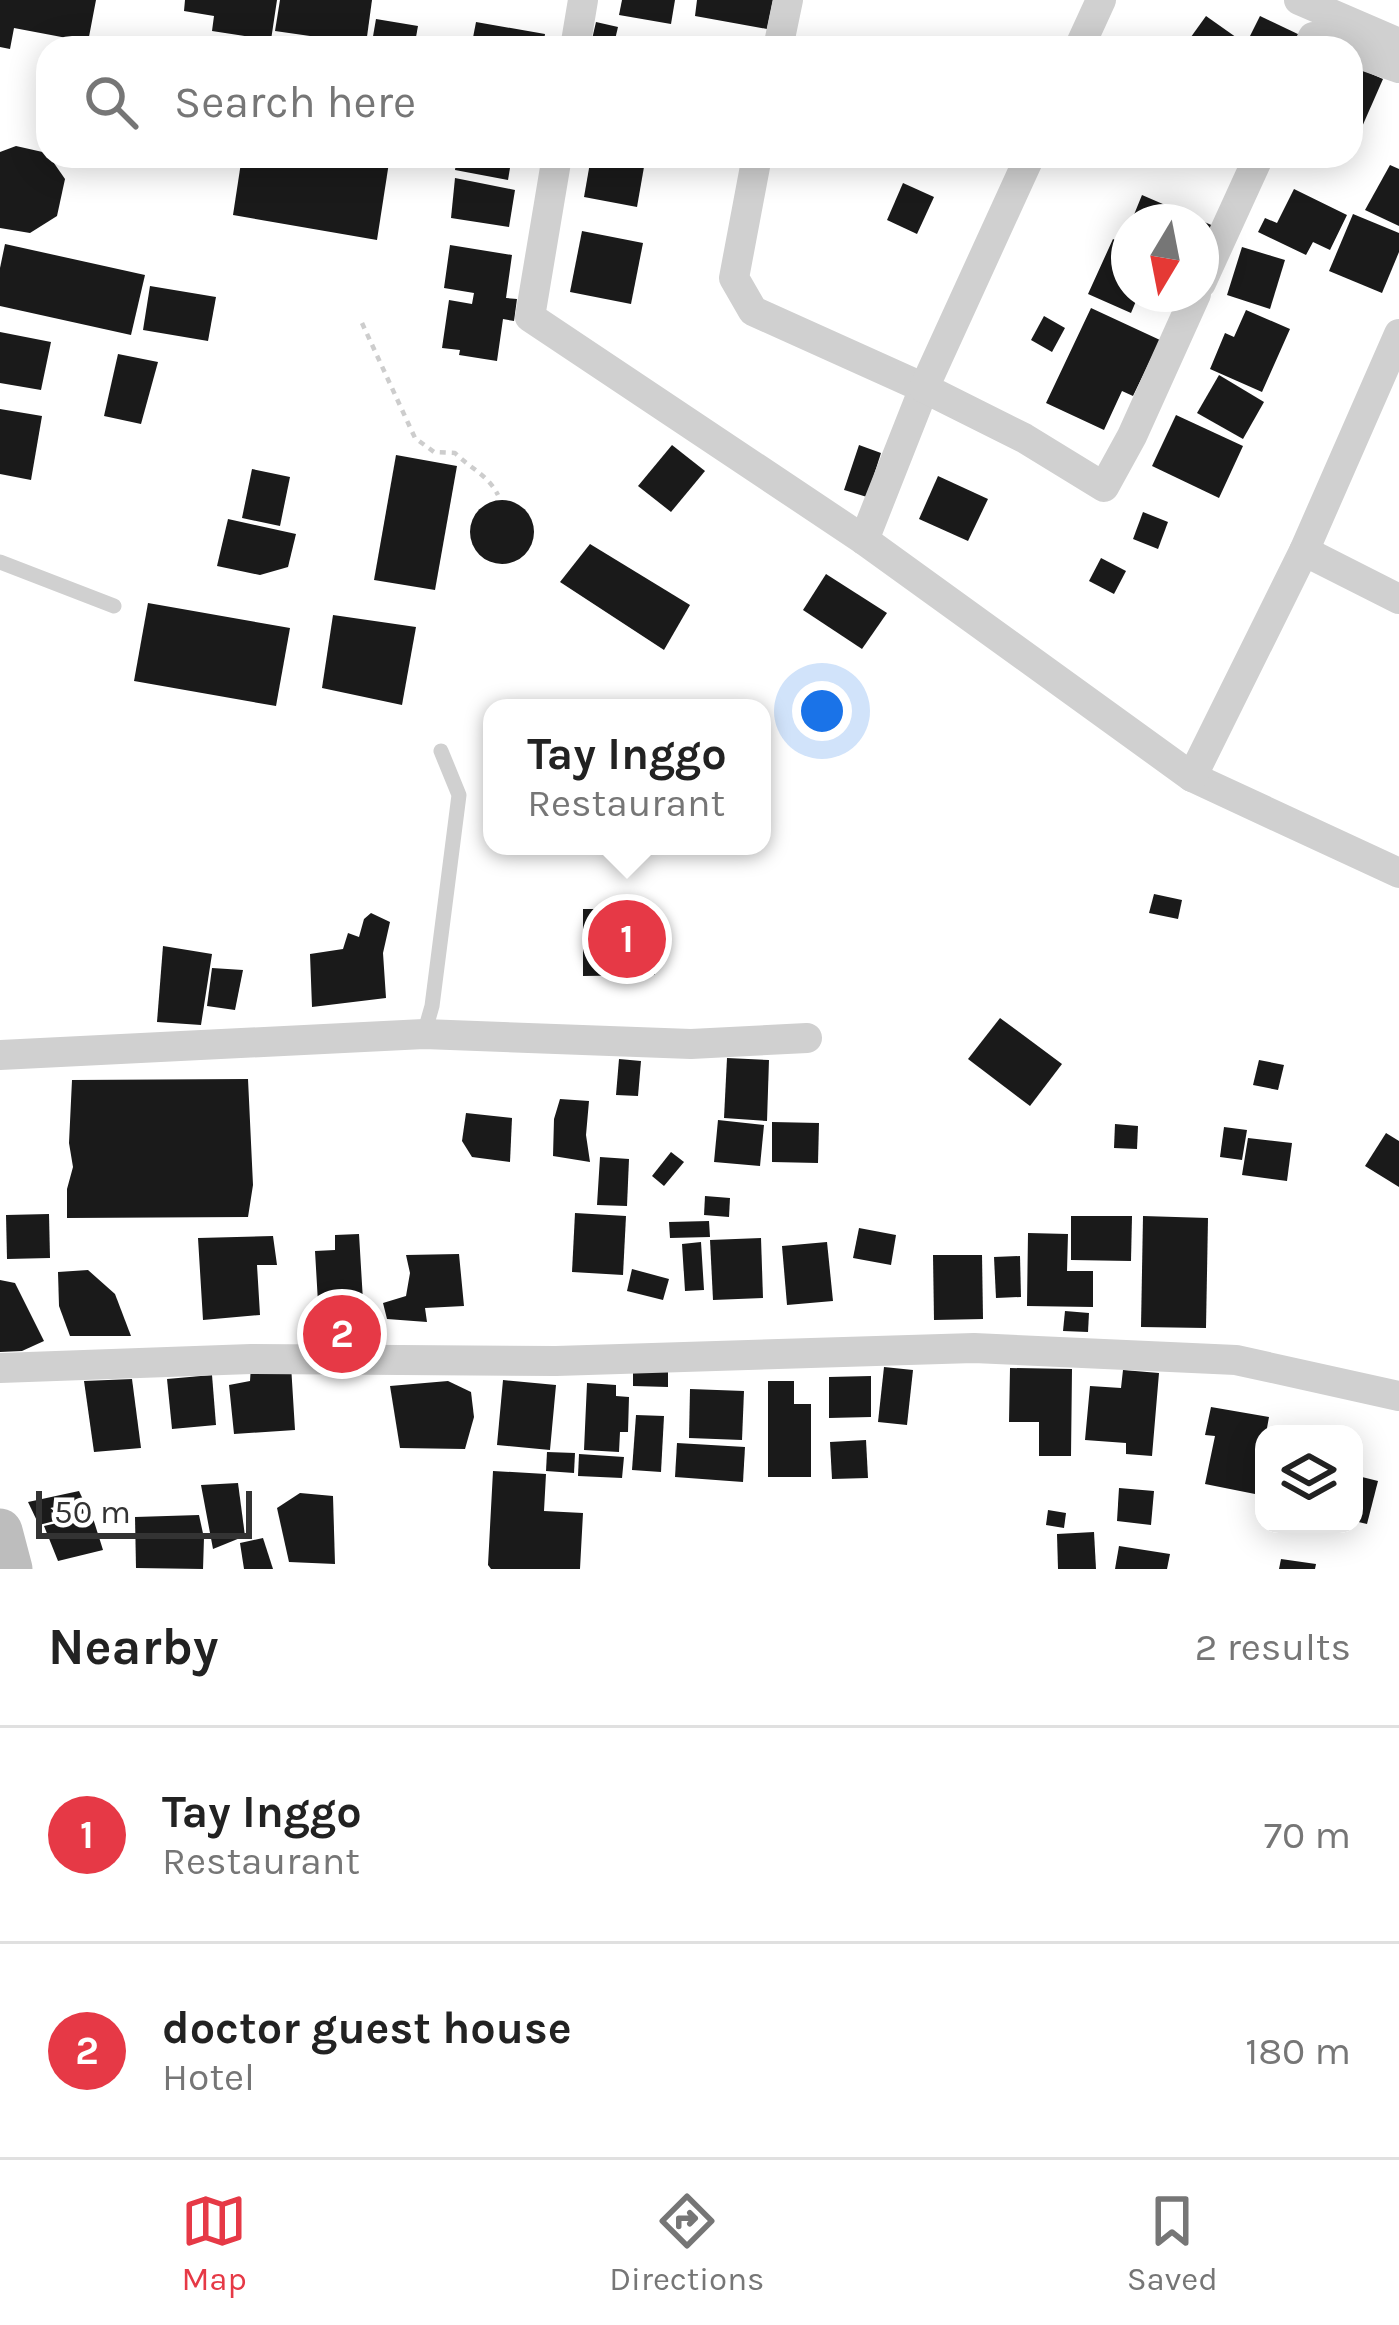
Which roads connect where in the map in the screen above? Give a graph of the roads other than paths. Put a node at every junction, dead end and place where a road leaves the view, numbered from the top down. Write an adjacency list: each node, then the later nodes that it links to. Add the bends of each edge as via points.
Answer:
1 (583, 0): 5 (street)
2 (788, 0): 6 (street)
3 (1101, 0): 7 (street)
4 (1299, 0): 8 (street)
5 (577, 36)
6 (780, 36)
7 (1084, 36)
8 (1399, 44)
9 (1363, 55): 10 (street)
10 (1399, 68)
11 (555, 168): 19 (street, via 530,316)
12 (755, 168): 18 (street, via 734,278 753,310)
13 (1025, 168): 18 (street)
14 (1254, 168): 15 (street)
15 (1219, 244)
16 (1188, 312): 18 (street, via 1104,487)
17 (1399, 334): 20 (street)
18 (924, 388): 19 (street)
19 (864, 540): 25 (street)
20 (1304, 550): 22 (street); 25 (street)
21 (0, 562): 23 (lane)
22 (1399, 598)
23 (114, 606)
24 (441, 751): 27 (lane, via 459,795)
25 (1192, 777): 26 (street)
26 (1399, 873)
27 (424, 1034): 28 (street, via 691,1044); 29 (street)
28 (807, 1038)
29 (0, 1055)
30 (0, 1369): 31 (street, via 974,1348 1236,1360)
31 (1399, 1396)
32 (0, 1531): 33 (main road)
33 (10, 1569)

